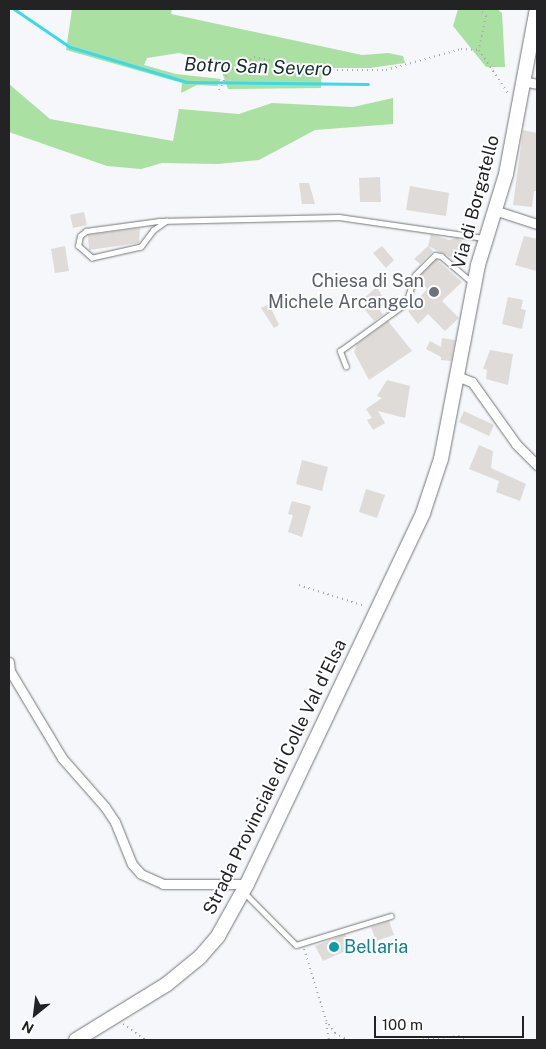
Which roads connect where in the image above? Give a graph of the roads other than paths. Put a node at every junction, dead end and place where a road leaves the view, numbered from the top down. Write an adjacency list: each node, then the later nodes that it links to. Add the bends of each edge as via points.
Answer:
1 (537, 9): 2 (main road, Via di Borgatello)
2 (523, 81): 3 (street); 4 (main road, Via di Borgatello)
3 (537, 84)
4 (496, 211): 6 (street); 7 (main road, Via di Borgatello)
5 (167, 221): 5 (lane, via 86,231 80,236 78,246 92,258 142,247 154,230); 7 (lane, via 339,217)
6 (537, 224)
7 (488, 238): 8 (main road, Via di Borgatello)
8 (474, 284): 9 (lane, via 441,256 435,255 415,275 406,303 340,351 339,357); 10 (main road, Via di Borgatello)
9 (346, 367)
10 (457, 376): 11 (street, via 468,379 478,389 512,439); 12 (main road, Via di Borgatello, via 434,485)
11 (537, 465)
12 (377, 609): 14 (main road, Strada Provinciale di Colle Val d'Elsa)
13 (9, 662): 14 (street, via 10,671 62,758 115,822 132,864 141,874 163,884)
14 (245, 888): 15 (lane, via 290,940 303,945); 16 (main road, Strada Provinciale di Colle Val d'Elsa, via 218,936 200,957 167,984)
15 (391, 916)
16 (76, 1040)

